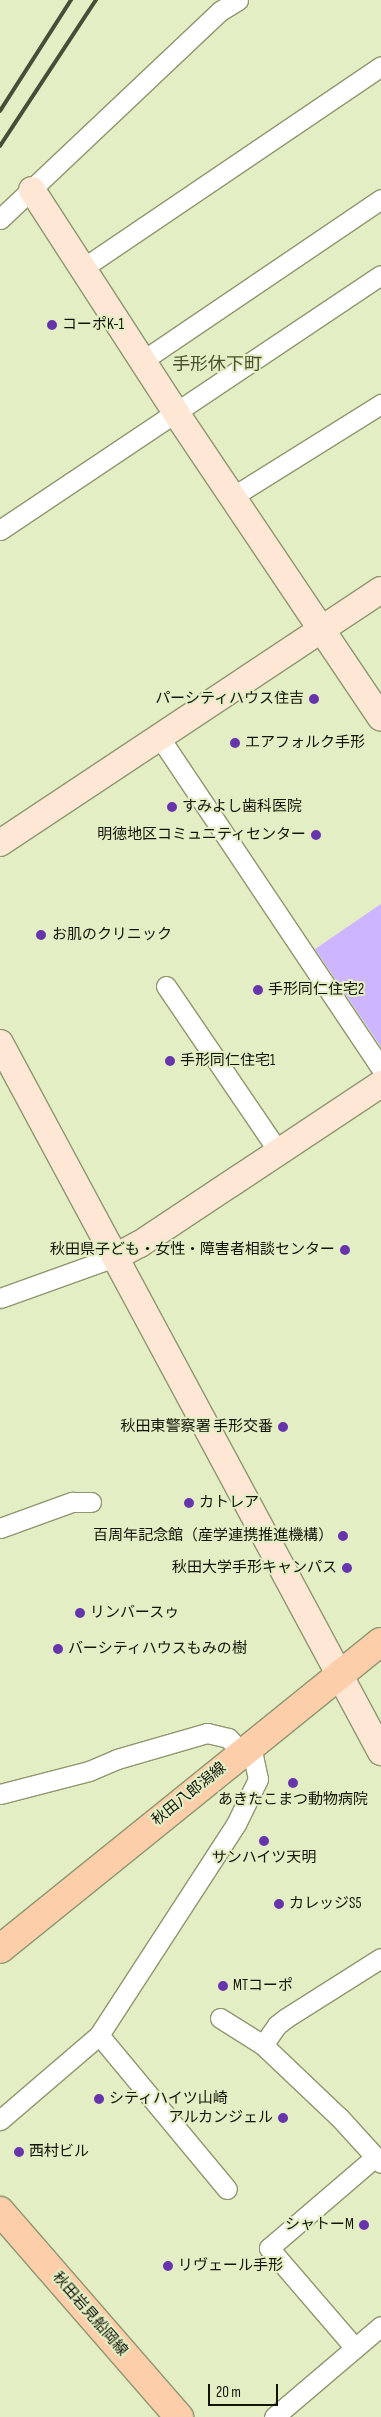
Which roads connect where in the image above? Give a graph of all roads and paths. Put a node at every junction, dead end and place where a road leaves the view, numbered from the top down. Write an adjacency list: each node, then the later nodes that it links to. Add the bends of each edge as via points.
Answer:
1 (238, 0): 3 (street, via 220,11)
2 (381, 66): 6 (street)
3 (32, 190): 5 (street); 6 (street)
4 (381, 199): 8 (street)
5 (0, 219)
6 (83, 268): 8 (street)
7 (381, 274): 10 (street)
8 (142, 361): 10 (street)
9 (381, 404): 11 (street)
10 (176, 413): 11 (street); 12 (street)
11 (232, 497): 14 (street)
12 (0, 530)
13 (381, 590): 14 (street)
14 (321, 630): 15 (street); 16 (street)
15 (381, 718)
16 (160, 738): 17 (street); 20 (street)
17 (0, 843)
18 (166, 986): 22 (street)
19 (0, 1043): 23 (street)
20 (381, 1068)
21 (381, 1084): 22 (street)
22 (279, 1152): 23 (street, via 140,1244)
23 (116, 1256): 24 (street); 28 (street)
24 (0, 1298)
25 (91, 1502): 26 (street, via 72,1502)
26 (0, 1528)
27 (381, 1642): 28 (main road, 秋田八郎潟線)
28 (338, 1675): 29 (main road, 秋田八郎潟線); 30 (street)
29 (246, 1748): 31 (street, via 228,1738 207,1733 117,1759 88,1771); 32 (main road, 秋田八郎潟線); 35 (street, via 258,1779 236,1824)
30 (381, 1752)
31 (0, 1794)
32 (0, 1949)
33 (381, 1958): 36 (street, via 286,2018)
34 (220, 2018): 36 (street)
35 (99, 2035): 37 (street); 39 (street)
36 (263, 2045): 38 (street, via 339,2117)
37 (0, 2120)
38 (378, 2160): 42 (street, via 269,2248)
39 (227, 2189)
40 (0, 2211): 43 (main road, 秋田岩見船岡線)
41 (381, 2326): 42 (street)
42 (355, 2348): 44 (street)
43 (179, 2417)
44 (274, 2417)

